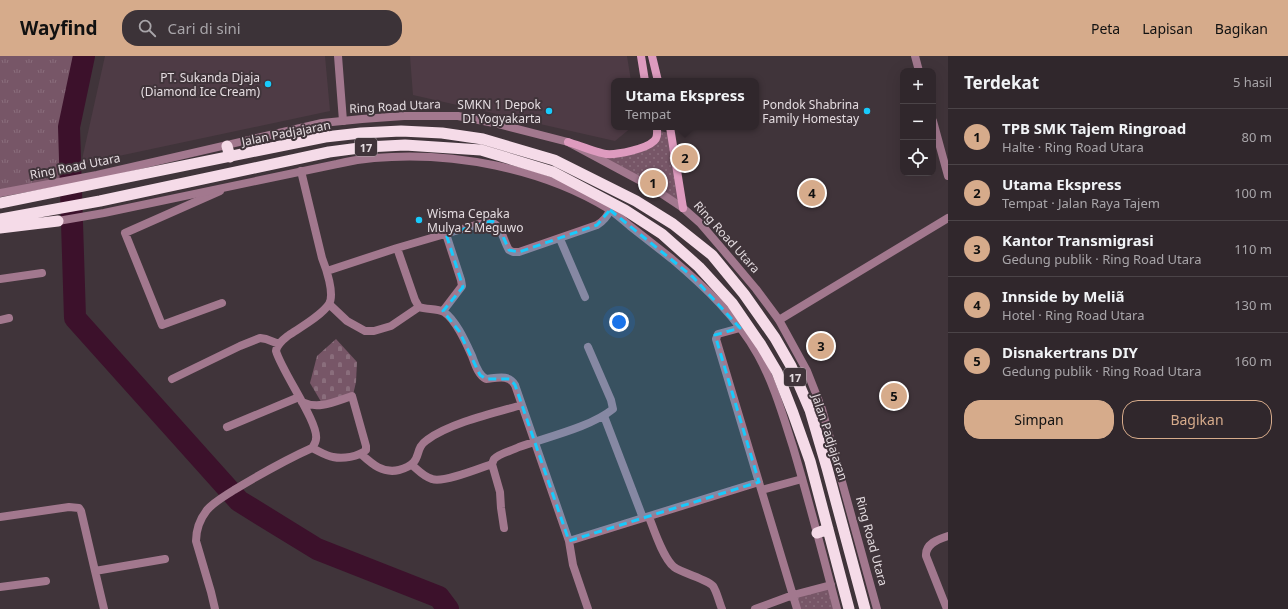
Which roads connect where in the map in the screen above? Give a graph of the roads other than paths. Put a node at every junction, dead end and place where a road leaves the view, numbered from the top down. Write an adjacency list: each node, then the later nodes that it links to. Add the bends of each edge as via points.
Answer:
1 (338, 56): 8 (street)
2 (641, 56): 6 (main road)
3 (652, 56): 7 (main road)
4 (915, 56): 5 (street)
5 (918, 68)
6 (645, 78)
7 (657, 78)
8 (343, 121): 12 (street, Ring Road Utara, via 404,116 458,116); 13 (street, Ring Road Utara, via 322,123)
9 (657, 130): 12 (main road, via 655,141 648,146 626,152 606,154)
10 (670, 130): 22 (main road)
11 (936, 132): 16 (street)
12 (568, 142): 22 (street, Ring Road Utara, via 650,186)
13 (227, 146): 14 (highway); 17 (street, Ring Road Utara)
14 (230, 157): 17 (highway, Jalan Padjajaran / 17); 78 (highway, Jalan Padjajaran / 17, via 361,133 408,131 483,139 554,160 636,201 674,224 712,255 744,294 791,366 810,410)
15 (301, 171): 18 (street); 23 (street, via 372,158 406,156 462,160 542,179 580,194); 31 (street)
16 (948, 176)
17 (98, 180): 19 (highway, Jalan Padjajaran / 17)
18 (231, 186): 26 (street); 35 (street, via 125,233 162,325)
19 (52, 189): 20 (street, Ring Road Utara); 21 (highway, Jalan Padjajaran / 17)
20 (0, 193)
21 (0, 203)
22 (683, 208): 41 (street, Ring Road Utara, via 700,223)
23 (610, 210): 29 (street, via 597,226); 42 (street, via 693,277)
24 (948, 218): 41 (street)
25 (0, 219): 60 (highway, 17, via 100,201 329,152 368,147 405,145 481,150 553,172 625,210 662,234 699,266 732,303 777,372 810,461)
26 (58, 221): 27 (highway)
27 (0, 228)
28 (446, 234): 29 (street, via 492,221 498,225 509,250 513,252); 30 (street); 38 (street, via 462,286)
29 (560, 238): 34 (street)
30 (397, 248): 31 (street); 37 (street)
31 (327, 272): 36 (street)
32 (42, 273): 33 (street)
33 (0, 279)
34 (585, 297)
35 (222, 303)
36 (329, 304): 37 (street, via 347,321 365,331 391,326); 43 (street)
37 (419, 307): 38 (street)
38 (443, 312): 47 (street, via 454,322 480,375 486,379 510,379 515,385)
39 (9, 318): 40 (street)
40 (0, 320)
41 (779, 320): 79 (street, Ring Road Utara, via 807,371 822,409)
42 (740, 328): 55 (street, via 768,375); 56 (street, via 718,334 716,339)
43 (279, 344): 45 (street, via 260,338); 46 (street, via 276,348 277,356)
44 (588, 347): 48 (street, via 612,404 613,409)
45 (172, 379)
46 (301, 400): 49 (street); 51 (street, via 315,431 316,438); 52 (street, via 308,405 324,405 352,396 366,446 366,450)
47 (522, 405): 50 (street); 54 (street, via 440,432 425,441)
48 (604, 416): 50 (street); 58 (street)
49 (227, 427)
50 (534, 441): 53 (street, via 499,455); 63 (street)
51 (312, 448): 52 (street, via 332,457); 71 (street, via 248,482 207,510 196,533 196,541)
52 (361, 454): 54 (street, via 374,466 386,470 398,470)
53 (492, 464): 54 (street, via 451,478 434,480); 59 (street, via 500,492)
54 (412, 465)
55 (802, 479): 56 (street); 61 (street)
56 (760, 486): 58 (street); 69 (street)
57 (0, 517): 65 (street, via 79,508)
58 (646, 517): 63 (street); 73 (street, via 670,563 711,583)
59 (504, 528)
60 (828, 529): 61 (highway); 77 (highway, 17)
61 (817, 533): 67 (street)
62 (948, 536): 80 (street, via 937,540 926,552)
63 (569, 541): 72 (street, via 573,565)
64 (165, 559): 65 (street)
65 (94, 571): 70 (street)
66 (46, 581): 68 (street)
67 (831, 585): 69 (street); 76 (street)
68 (0, 587)
69 (793, 595): 74 (street); 75 (street)
70 (104, 609)
71 (215, 609)
72 (588, 609)
73 (722, 609)
74 (755, 609)
75 (797, 609)
76 (837, 609)
77 (849, 609)
78 (865, 609)
79 (877, 609)
80 (947, 609)

